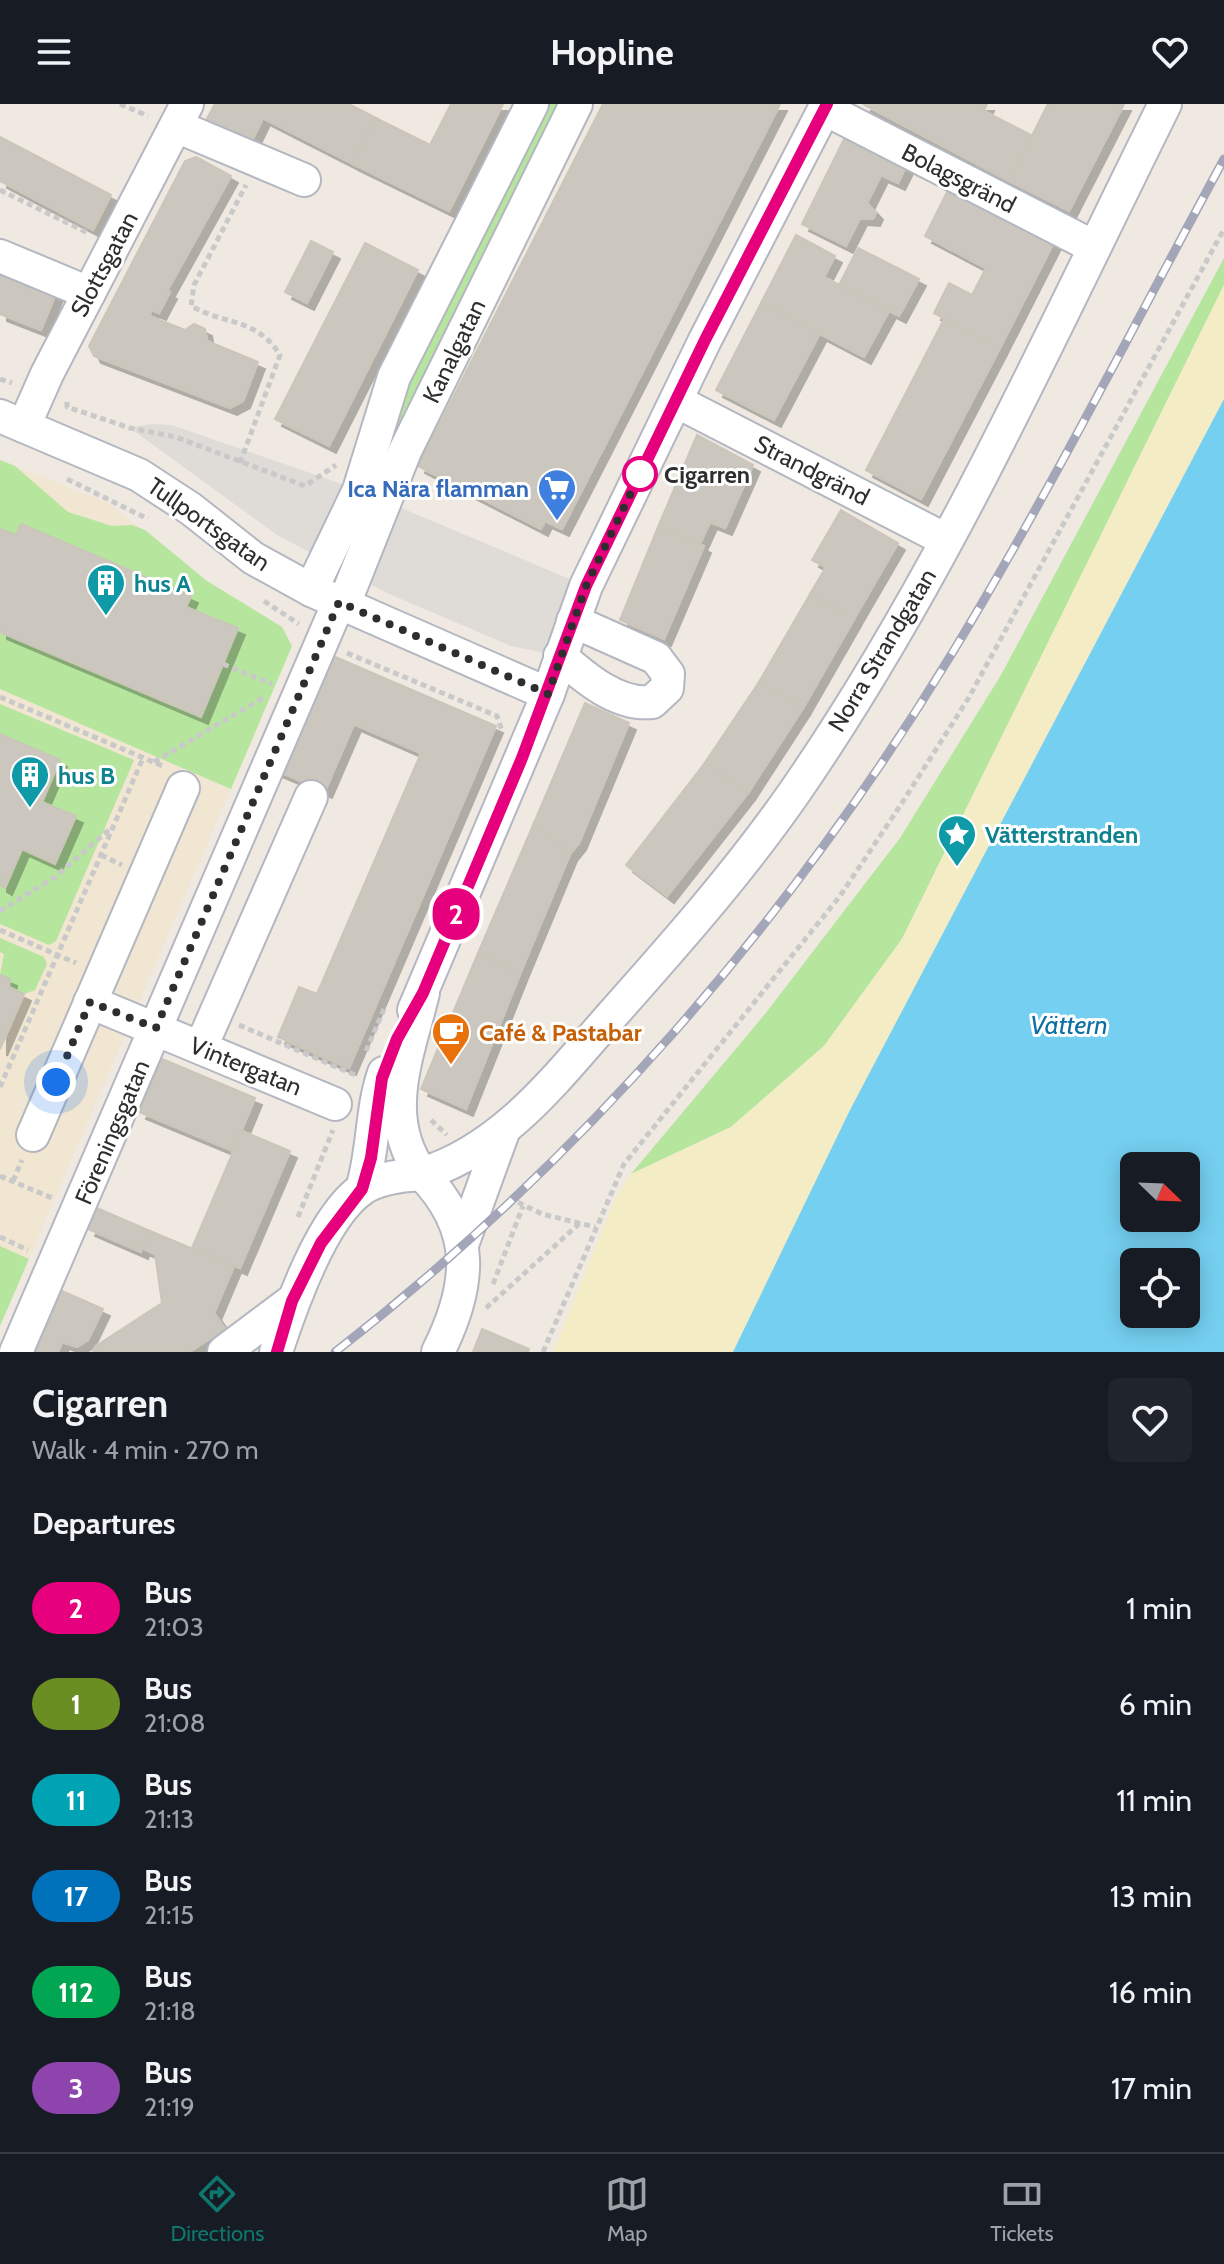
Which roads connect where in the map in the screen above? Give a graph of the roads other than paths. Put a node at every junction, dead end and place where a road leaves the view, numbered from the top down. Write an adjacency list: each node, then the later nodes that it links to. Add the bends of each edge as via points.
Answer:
1 (532, 104): 13 (street, Kanalgatan, via 394,377)
2 (576, 104): 13 (street, Kanalgatan)
3 (1165, 104): 7 (street, Norra Strandgatan)
4 (826, 106): 7 (street, Bolagsgränd); 10 (street)
5 (182, 115): 6 (street); 9 (street, Slottsgatan)
6 (304, 180)
7 (1094, 247): 12 (street, Norra Strandgatan)
8 (0, 256): 9 (street)
9 (89, 293): 11 (street, Slottsgatan, via 47,374)
10 (676, 401): 12 (street, Strandgränd); 14 (street)
11 (12, 421): 13 (street, Tullportsgatan, via 139,475 253,558)
12 (946, 540): 24 (street, Norra Strandgatan, via 869,675 767,832 679,941)
13 (331, 599): 16 (street, Tullportsgatan); 21 (street, Föreningsgatan)
14 (573, 621): 15 (street); 15 (street, via 656,658 668,674 667,688 657,700 642,702 591,684)
15 (560, 656): 16 (street)
16 (548, 694): 19 (street)
17 (180, 780): 20 (street)
18 (311, 797): 22 (street)
19 (423, 993): 26 (street, via 398,1099 403,1142); 27 (street, via 382,1078)
20 (90, 1002): 21 (street, Vintergatan); 25 (street)
21 (156, 1028): 22 (street, Vintergatan); 30 (street, Föreningsgatan)
22 (201, 1047): 23 (street, Vintergatan)
23 (341, 1104)
24 (503, 1132): 26 (street, Norra Strandgatan, via 441,1169); 28 (street, Norra Strandgatan)
25 (33, 1135)
26 (422, 1174): 27 (street, Norra Strandgatan); 28 (street, via 442,1197)
27 (362, 1189): 29 (street, via 321,1243)
28 (463, 1242): 33 (street, via 464,1272)
29 (292, 1301): 31 (street); 32 (street)
30 (16, 1352)
31 (224, 1352)
32 (276, 1352)
33 (438, 1352)

